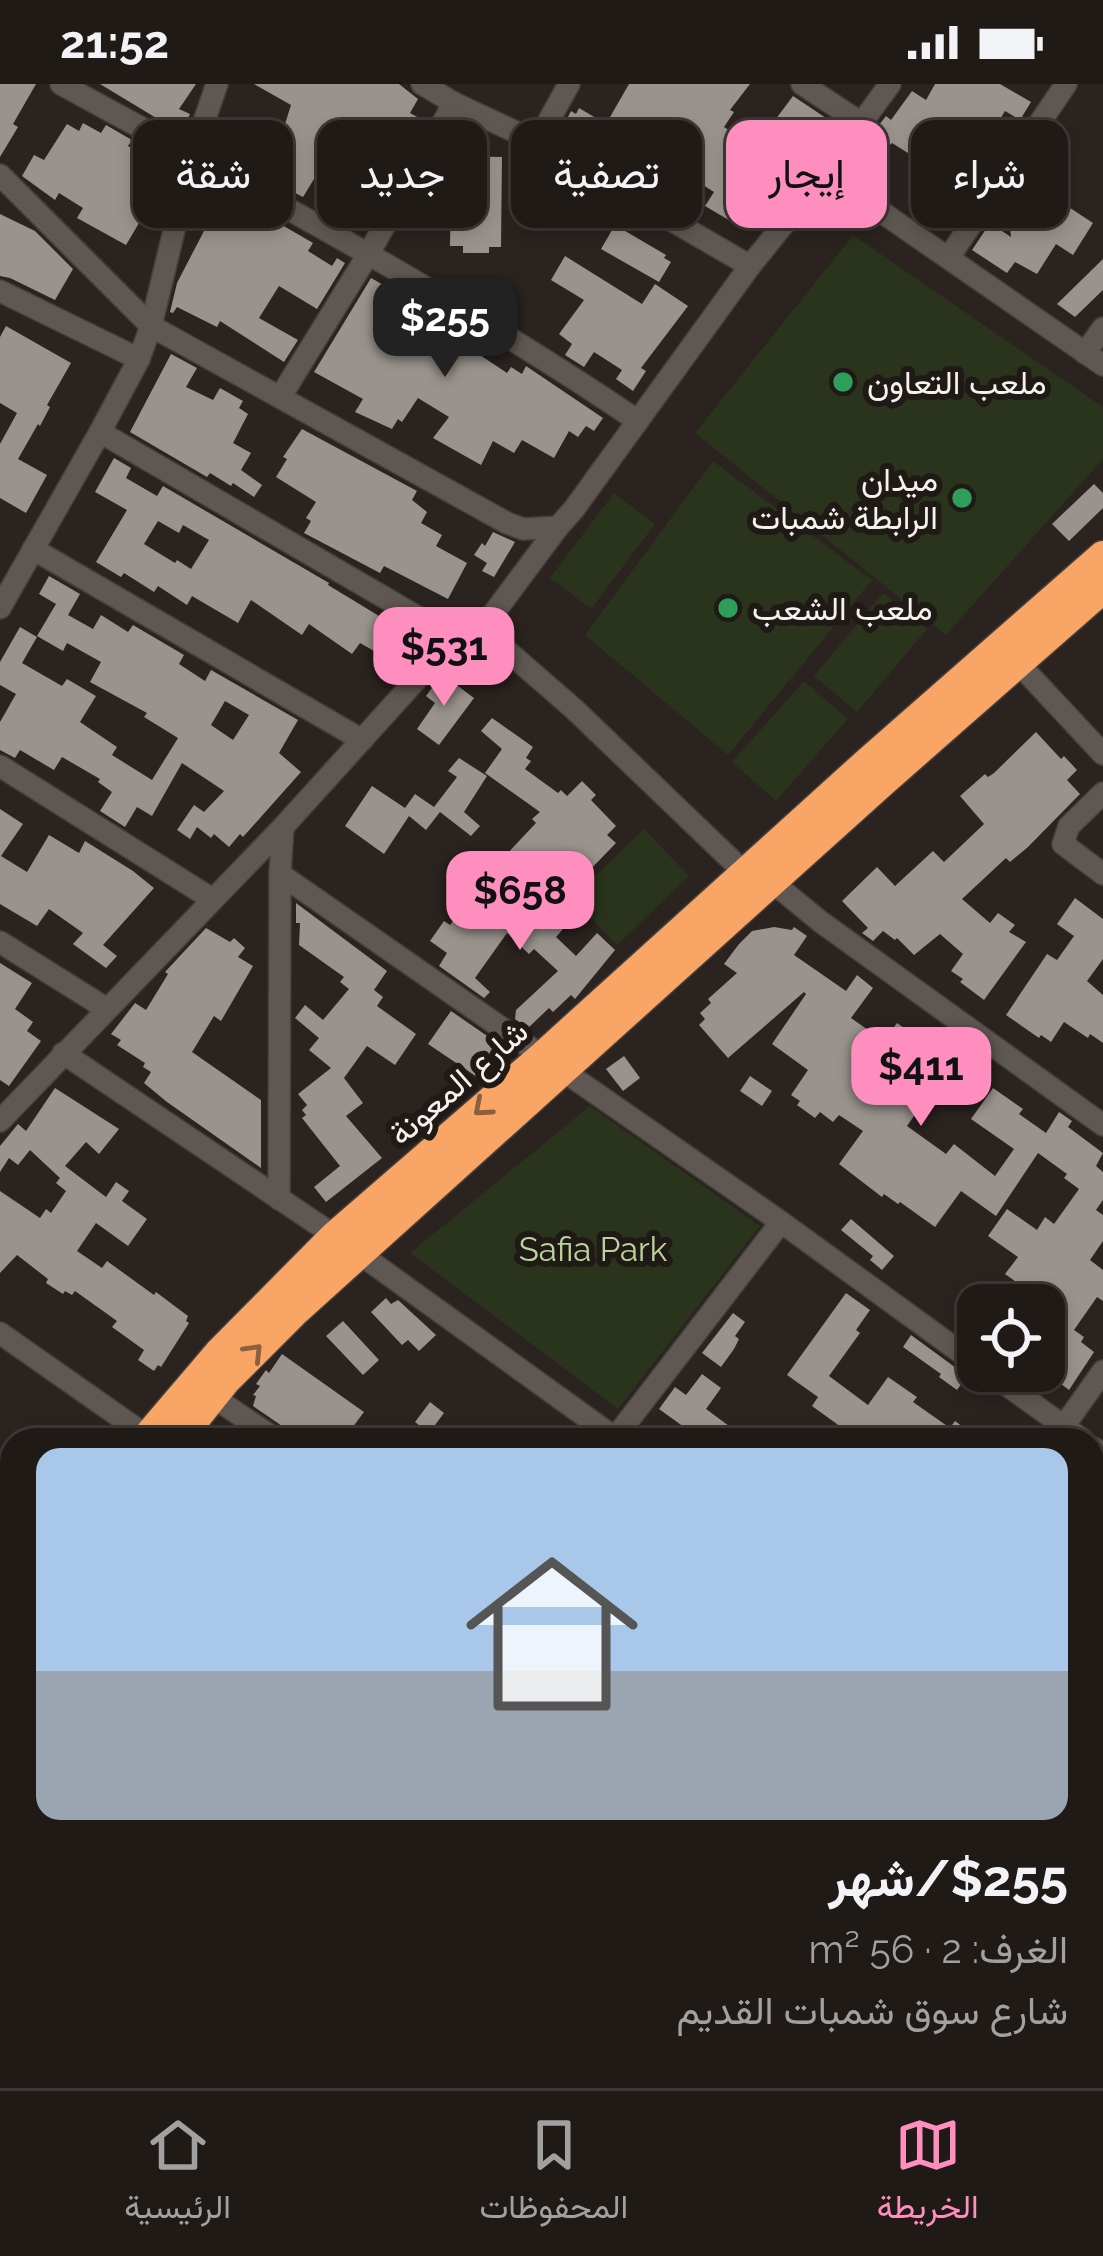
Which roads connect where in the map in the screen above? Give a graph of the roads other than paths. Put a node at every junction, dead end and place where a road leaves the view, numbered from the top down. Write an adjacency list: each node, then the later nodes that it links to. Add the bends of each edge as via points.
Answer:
1 (61, 84): 13 (street)
2 (217, 84): 9 (street)
3 (422, 84): 8 (street)
4 (568, 84): 10 (street)
5 (802, 84): 11 (street)
6 (890, 84): 12 (street)
7 (1066, 84): 22 (street)
8 (454, 103): 14 (street); 21 (street)
9 (204, 120)
10 (549, 120)
11 (856, 120)
12 (863, 120)
13 (133, 124)
14 (511, 130)
15 (0, 175): 25 (street)
16 (293, 211): 21 (street)
17 (887, 214): 22 (street)
18 (175, 228): 25 (street)
19 (685, 228): 23 (street)
20 (780, 228): 23 (street)
21 (369, 253): 29 (street); 30 (street)
22 (949, 257): 28 (street)
23 (750, 266): 30 (street)
24 (0, 291): 27 (street)
25 (151, 326): 27 (street); 29 (street)
26 (1103, 328): 28 (street)
27 (139, 359): 31 (street)
28 (1094, 359)
29 (281, 396): 32 (street, via 507,523)
30 (638, 421): 32 (street)
31 (100, 432): 33 (street); 38 (street)
32 (558, 527): 37 (street)
33 (33, 549): 36 (street); 40 (street)
34 (1103, 556): 47 (highway, شارع المعونة)
35 (1102, 591): 39 (highway, شارع المعونة)
36 (0, 608)
37 (482, 629): 38 (street); 47 (street)
38 (454, 638): 40 (street)
39 (1017, 662): 41 (street); 47 (highway, شارع المعونة)
40 (362, 740): 44 (street)
41 (1103, 754)
42 (0, 766): 48 (street)
43 (1103, 793): 46 (street, via 1069,826 1063,844)
44 (283, 827): 45 (street); 48 (street)
45 (280, 874): 52 (street); 56 (street)
46 (1103, 874)
47 (758, 877): 52 (highway, شارع المعونة); 55 (street)
48 (212, 899): 50 (street)
49 (0, 942): 50 (street)
50 (107, 1010): 51 (street)
51 (63, 1053): 53 (street); 56 (street)
52 (552, 1063): 57 (street); 58 (highway, شارع المعونة)
53 (8, 1099): 54 (street)
54 (0, 1121)
55 (1103, 1125)
56 (280, 1198): 58 (street)
57 (781, 1222): 60 (street); 69 (street)
58 (348, 1245): 63 (highway, شارع المعونة, one-way to 58); 65 (highway, شارع المعونة, via 220,1352); 68 (street)
59 (0, 1333): 64 (street)
60 (957, 1350)
61 (1103, 1371): 71 (street)
62 (1011, 1392): 70 (street)
63 (212, 1396): 66 (highway, شارع المعونة); 67 (street)
64 (141, 1428)
65 (165, 1428)
66 (171, 1428)
67 (259, 1428)
68 (601, 1428)
69 (624, 1428)
70 (1053, 1428)
71 (1063, 1428)

